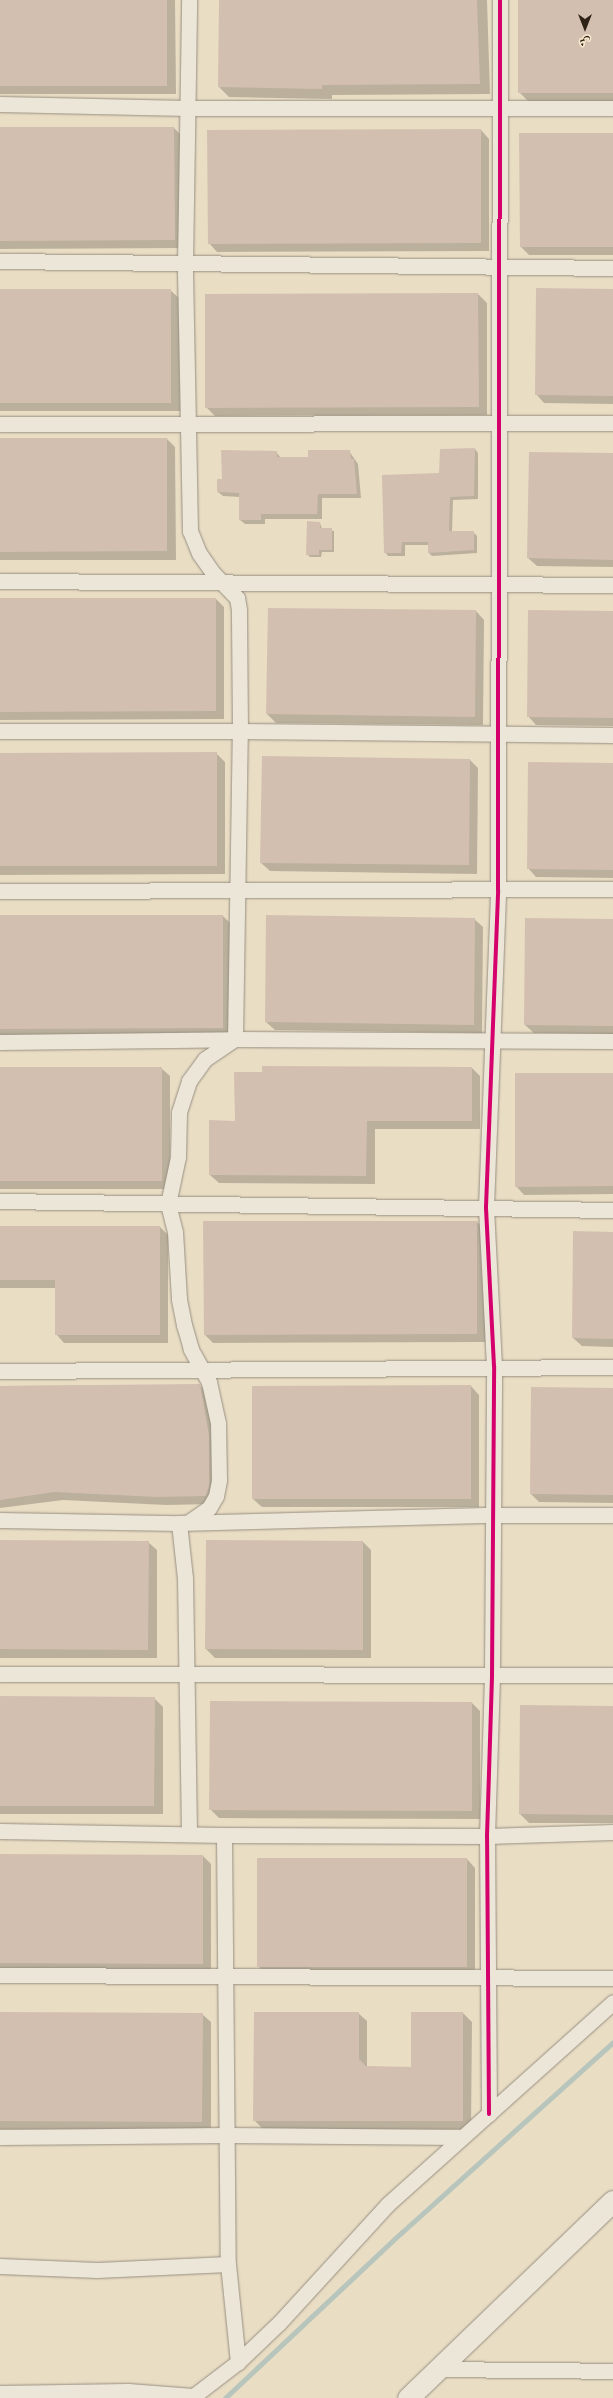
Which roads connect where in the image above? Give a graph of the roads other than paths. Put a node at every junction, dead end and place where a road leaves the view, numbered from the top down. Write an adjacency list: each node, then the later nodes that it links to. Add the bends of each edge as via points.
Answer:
1 (189, 0): 4 (street)
2 (500, 0): 5 (street)
3 (0, 104): 4 (street)
4 (188, 108): 5 (street); 8 (street)
5 (500, 108): 6 (street); 9 (street)
6 (613, 108)
7 (0, 261): 8 (street)
8 (185, 264): 9 (street); 11 (street)
9 (498, 267): 10 (street); 12 (street)
10 (613, 268)
11 (189, 422): 12 (street); 14 (street); 16 (street, via 190,531 199,553 213,573)
12 (497, 422): 13 (street); 17 (street)
13 (613, 423)
14 (0, 424)
15 (0, 581): 16 (street)
16 (226, 583): 17 (street); 20 (street, via 237,598 239,610)
17 (499, 585): 18 (street); 21 (street)
18 (613, 585)
19 (0, 731): 20 (street)
20 (240, 731): 21 (street); 26 (street)
21 (497, 734): 22 (street); 24 (street)
22 (613, 735)
23 (613, 889): 24 (street)
24 (498, 890): 26 (street); 28 (street)
25 (0, 891): 26 (street)
26 (239, 891): 27 (street)
27 (235, 1039): 28 (street); 30 (street); 32 (street, via 205,1059 189,1081 179,1112 178,1157)
28 (494, 1039): 29 (street); 33 (street)
29 (613, 1041)
30 (0, 1042)
31 (0, 1201): 32 (street)
32 (168, 1204): 33 (street); 37 (street, via 175,1232 179,1299 191,1349)
33 (486, 1207): 34 (street); 35 (street)
34 (613, 1210)
35 (494, 1366): 36 (street); 37 (street); 39 (street)
36 (613, 1367)
37 (201, 1370): 38 (street); 42 (street, via 209,1382 216,1403 219,1480 216,1496 209,1508)
38 (0, 1371)
39 (493, 1515): 40 (street); 42 (street); 45 (street)
40 (613, 1515)
41 (0, 1520): 42 (street)
42 (184, 1523): 44 (street)
43 (0, 1674): 44 (street)
44 (185, 1674): 45 (street); 49 (street)
45 (492, 1675): 46 (street); 51 (street)
46 (613, 1675)
47 (0, 1831): 49 (street)
48 (613, 1832): 51 (street)
49 (188, 1833): 50 (street)
50 (224, 1835): 51 (street); 53 (street)
51 (487, 1836): 54 (street)
52 (0, 1975): 53 (street)
53 (226, 1977): 54 (street); 58 (street)
54 (488, 1978): 55 (street); 57 (street)
55 (613, 1978)
56 (613, 2002): 57 (street)
57 (489, 2114): 60 (street)
58 (227, 2134): 59 (street); 60 (street); 62 (street)
59 (0, 2137)
60 (461, 2137): 64 (street, via 388,2204 279,2323)
61 (613, 2201): 65 (street)
62 (228, 2264): 63 (street, via 97,2270); 64 (street)
63 (0, 2266)
64 (238, 2362): 68 (street)
65 (436, 2369): 66 (street); 69 (street)
66 (613, 2371)
67 (0, 2393): 68 (street, via 128,2391)
68 (192, 2397)
69 (408, 2398)

